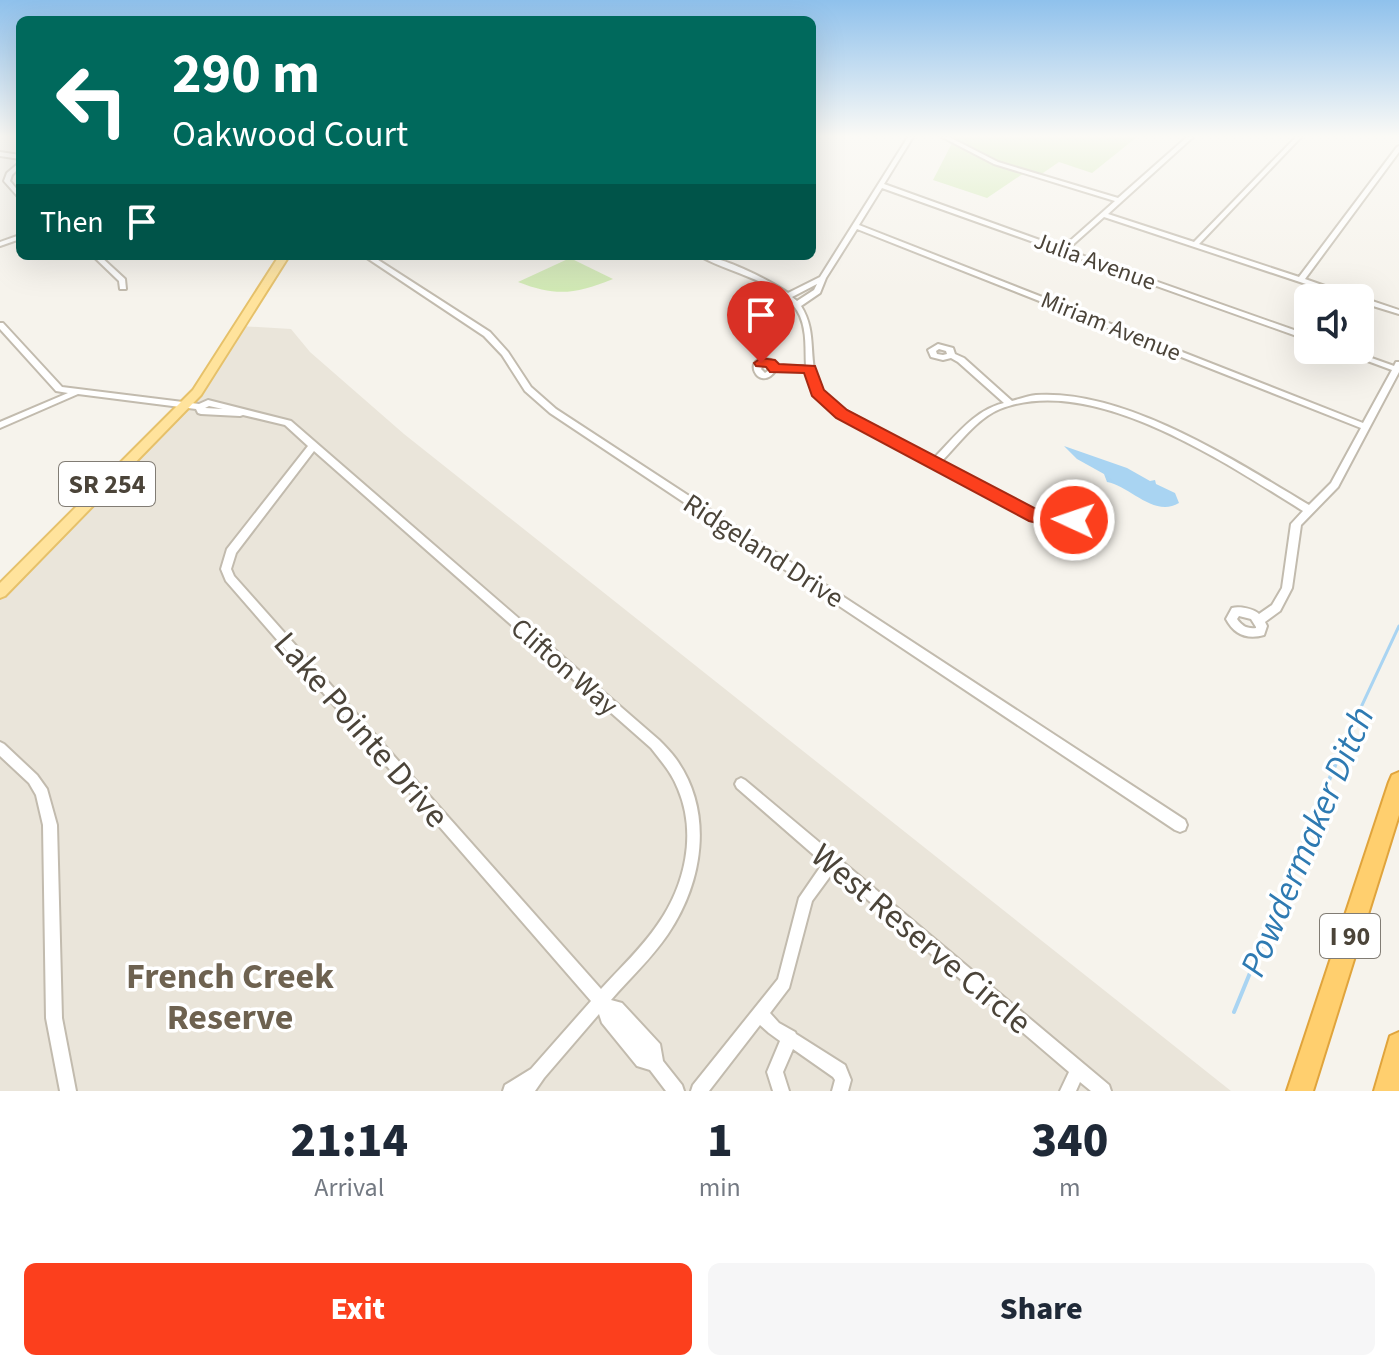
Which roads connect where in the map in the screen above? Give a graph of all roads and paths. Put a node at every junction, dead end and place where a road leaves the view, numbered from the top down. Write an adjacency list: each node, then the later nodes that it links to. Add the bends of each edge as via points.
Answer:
1 (879, 188): 9 (street)
2 (889, 188): 11 (street, Julia Avenue)
3 (1077, 188): 7 (street)
4 (1131, 188): 7 (street)
5 (1250, 188): 10 (street)
6 (1369, 188): 17 (street)
7 (1117, 200): 8 (street)
8 (1102, 214): 10 (street); 11 (street)
9 (856, 226): 16 (street); 35 (street, Miriam Avenue)
10 (1195, 245): 17 (street)
11 (1063, 250): 25 (street, Julia Avenue)
12 (100, 260): 19 (street, via 123,280)
13 (282, 260): 33 (main road, SR 254)
14 (373, 260): 45 (street, Ridgeland Drive, via 487,334 528,389 553,411)
15 (712, 260): 20 (street)
16 (823, 278): 20 (street); 22 (street, via 817,291)
17 (1301, 280): 18 (street)
18 (1313, 284)
19 (123, 287)
20 (788, 296): 22 (street)
21 (1374, 304): 23 (street)
22 (797, 305): 30 (street, via 804,317)
23 (1399, 312)
24 (0, 325): 31 (street, via 52,384)
25 (1294, 333)
26 (951, 355): 32 (street)
27 (1374, 360): 28 (street)
28 (1398, 367): 35 (street)
29 (775, 368): 30 (street)
30 (810, 369): 37 (street, via 815,388 832,407)
31 (75, 393): 33 (street, Clifton Way); 34 (street)
32 (1009, 403): 37 (street, via 983,415); 38 (street, via 1059,398 1115,411 1191,440)
33 (185, 405): 36 (street, Clifton Way, via 208,403 282,420); 40 (main road, SR 254)
34 (0, 425)
35 (1365, 427): 38 (street, via 1333,489)
36 (313, 446): 47 (street, Lake Pointe Drive, via 231,552 227,574); 47 (street, Clifton Way, via 655,744 681,777 695,832 684,893 664,928)
37 (934, 463): 39 (street)
38 (1308, 509): 41 (street, via 1294,529 1283,596)
39 (1049, 520)
40 (0, 592)
41 (1259, 620)
42 (0, 748): 53 (street, via 33,779 50,825 54,1018)
43 (1399, 782): 62 (highway, I 90)
44 (741, 784): 46 (street, West Reserve Circle)
45 (1180, 825)
46 (832, 862): 48 (street, via 806,898 784,983); 51 (street, West Reserve Circle)
47 (604, 1005): 52 (street, Clifton Way); 56 (street, via 617,1008 654,1050 655,1064)
48 (760, 1014): 49 (street); 57 (street)
49 (790, 1037): 58 (street, via 775,1072); 59 (street, via 839,1071)
50 (1399, 1045): 63 (highway)
51 (1078, 1070): 60 (street); 61 (street, West Reserve Circle)
52 (538, 1072): 54 (street); 55 (street)
53 (68, 1091)
54 (511, 1091)
55 (526, 1091)
56 (676, 1091)
57 (699, 1091)
58 (781, 1091)
59 (840, 1091)
60 (1068, 1091)
61 (1103, 1091)
62 (1300, 1091)
63 (1387, 1091)

